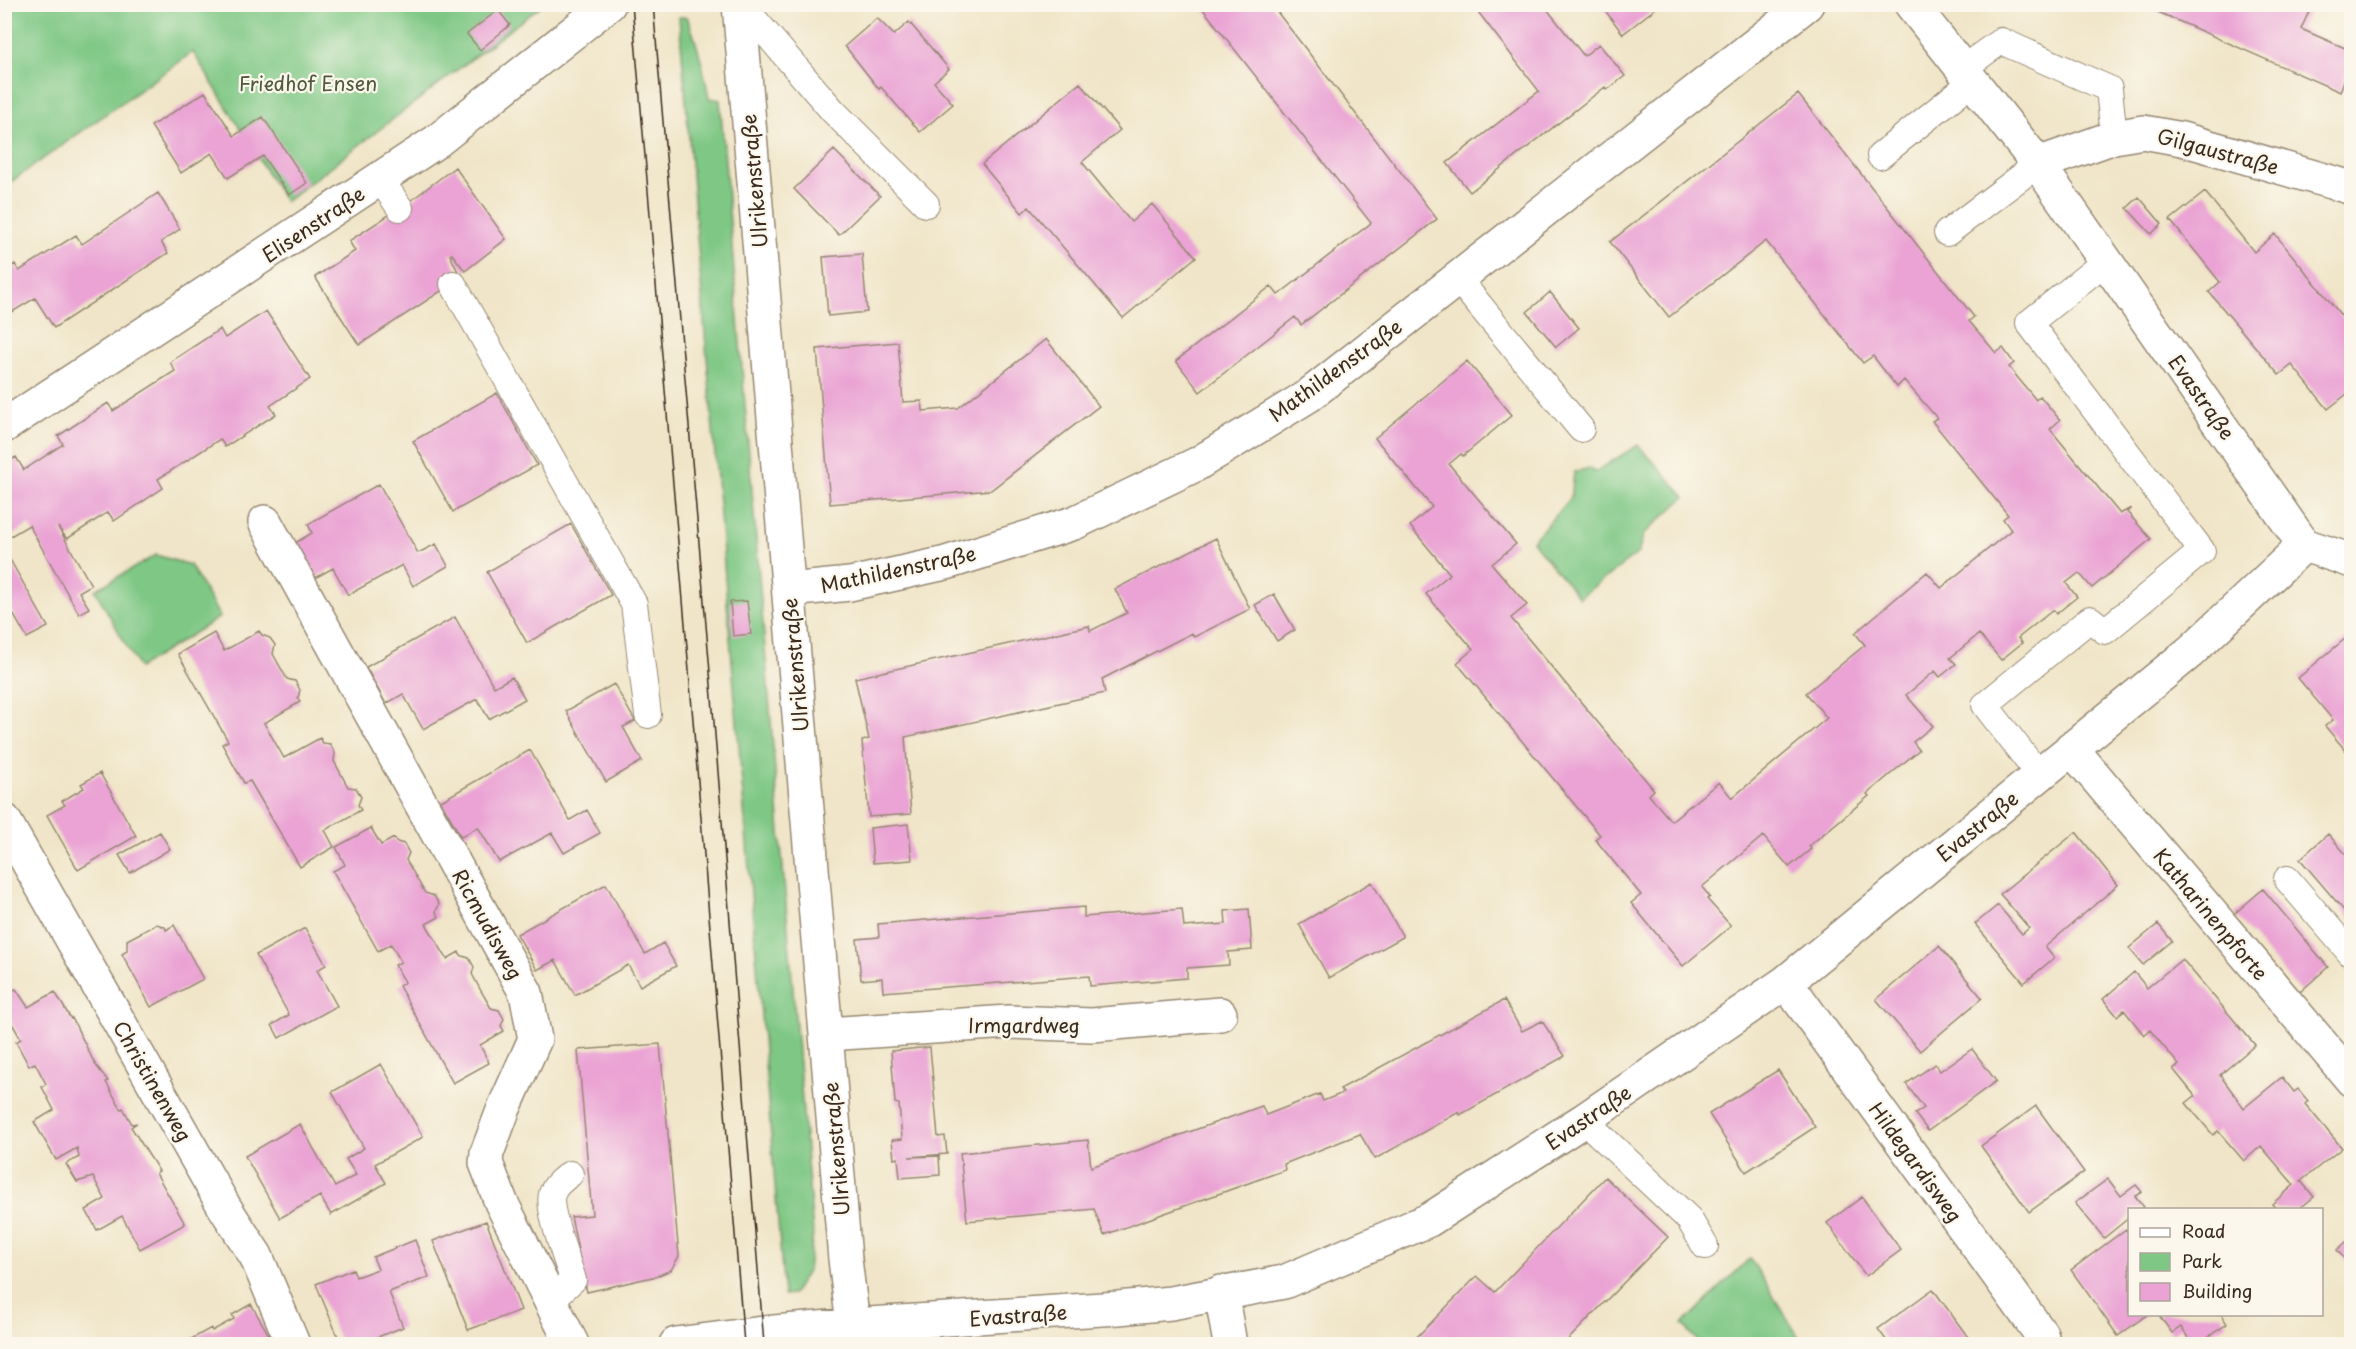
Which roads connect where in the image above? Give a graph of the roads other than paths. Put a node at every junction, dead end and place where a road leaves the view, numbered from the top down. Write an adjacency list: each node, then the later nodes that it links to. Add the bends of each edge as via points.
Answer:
1 (609, 4): 9 (street, Elisenstraße, via 437,141)
2 (740, 4): 11 (lane, via 833,111); 22 (street, Ulrikenstraße)
3 (1807, 4): 15 (street, Mathildenstraße)
4 (1911, 4): 5 (street)
5 (1967, 75): 6 (lane, via 2001,41 2109,88); 7 (lane); 8 (street)
6 (2114, 137): 8 (street, Gilgaustraße); 10 (street, Gilgaustraße, via 2143,132 2182,139)
7 (1880, 156)
8 (2038, 164): 13 (lane); 14 (street, Evastraße)
9 (380, 179): 12 (lane); 17 (street, Elisenstraße)
10 (2352, 188)
11 (926, 204)
12 (400, 208)
13 (1947, 233)
14 (2106, 261): 20 (street, Evastraße); 25 (lane, via 2029,323 2202,551 2105,631 2090,619 1985,705)
15 (1458, 279): 18 (lane); 22 (street, Mathildenstraße, via 1308,396 1197,464 1074,523 946,563 850,584)
16 (453, 284): 23 (lane, via 634,604)
17 (4, 426)
18 (1581, 429)
19 (265, 522): 37 (street, Ricmudisweg, via 526,993 535,1039 504,1108 486,1163)
20 (2304, 545): 21 (street); 24 (street, Evastraße, via 2190,652)
21 (2352, 561)
22 (789, 590): 31 (street, Ulrikenstraße)
23 (648, 715)
24 (2071, 748): 25 (street, Evastraße); 32 (street, Katharinenpforte)
25 (2038, 775): 29 (street, Evastraße)
26 (4, 820): 39 (street, Christinenweg, via 256,1256)
27 (2287, 879): 28 (lane)
28 (2352, 955)
29 (1786, 982): 33 (street, Evastraße); 43 (street, Hildegardisweg, via 2041,1334)
30 (1220, 1014): 31 (street, Irmgardweg, via 1092,1025 1009,1022)
31 (827, 1034): 38 (street, Ulrikenstraße)
32 (2352, 1080)
33 (1584, 1120): 35 (lane, via 1689,1220); 36 (street, Evastraße, via 1429,1220 1284,1282)
34 (570, 1174): 37 (lane, via 559,1182 552,1195 551,1209 573,1280)
35 (1705, 1246)
36 (1221, 1292): 38 (street, Evastraße, via 1171,1303 1118,1308); 42 (street)
37 (550, 1300): 40 (street, Ricmudisweg)
38 (853, 1326): 41 (street, Evastraße)
39 (293, 1344)
40 (572, 1344)
41 (676, 1344)
42 (1230, 1344)
43 (2044, 1344)

